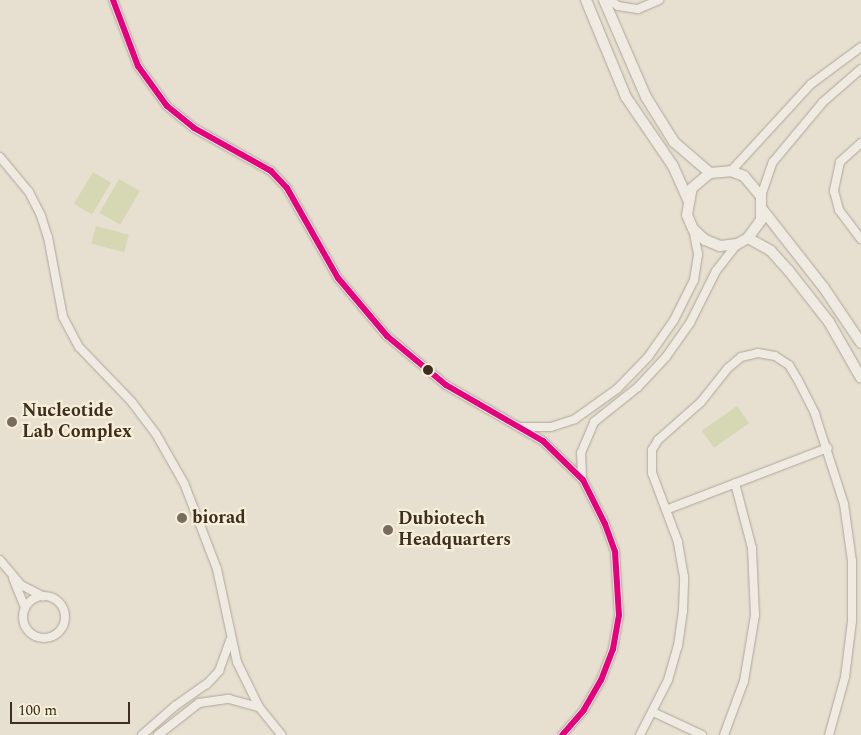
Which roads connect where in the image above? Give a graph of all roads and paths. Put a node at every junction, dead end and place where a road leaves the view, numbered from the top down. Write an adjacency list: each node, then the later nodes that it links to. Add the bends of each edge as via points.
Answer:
1 (113, 0): 21 (street, via 138,66 167,106 194,128 271,171 287,188 338,278 388,336 446,385)
2 (586, 0): 13 (street, via 626,97 673,166)
3 (604, 0): 11 (street, via 659,120 685,154)
4 (610, 0): 5 (street, via 618,6 638,9)
5 (659, 0)
6 (861, 47): 10 (street, via 810,84)
7 (861, 69): 12 (street, via 823,102 773,162)
8 (861, 143): 17 (street, via 840,162 834,191 839,210)
9 (0, 157): 30 (street, via 28,192 41,216 63,317 79,347 131,401 156,434 184,483 217,569)
10 (731, 171): 11 (street); 12 (street, via 754,184)
11 (710, 173): 13 (street, via 700,179)
12 (761, 196): 14 (street)
13 (688, 200): 15 (street, via 687,215)
14 (762, 209): 16 (street, via 761,220); 19 (street, via 824,288)
15 (693, 229): 18 (street, via 712,243); 21 (street, via 698,254 694,280 674,320 648,357 617,389 575,419 551,427)
16 (748, 238): 18 (street); 20 (street, via 771,251 789,271 829,322)
17 (861, 238)
18 (737, 244): 23 (street, via 716,271 690,323 666,357 591,427 580,453)
19 (861, 343)
20 (861, 378)
21 (519, 427): 23 (street, via 544,441)
22 (828, 448): 24 (street); 25 (street, via 815,414 789,365 774,356 758,353 741,358 728,368 693,410 658,440 652,450 652,473); 40 (street, via 849,533 853,590 845,677)
23 (583, 480): 36 (street, via 615,552 619,615 613,649 601,680 584,710)
24 (735, 483): 25 (street); 39 (street, via 752,548 755,615 744,681)
25 (668, 509): 32 (street, via 684,576 683,611 678,646 668,680)
26 (0, 560): 27 (street)
27 (12, 576): 28 (street); 29 (street)
28 (43, 596): 29 (street); 29 (street, via 52,598 64,612 64,622 55,635 41,638 28,631 23,618)
29 (24, 608)
30 (230, 638): 31 (street, via 237,662); 33 (street, via 219,671)
31 (258, 707): 34 (street, via 229,699 198,703); 35 (street)
32 (653, 712): 37 (street); 38 (street)
33 (142, 735)
34 (158, 735)
35 (282, 735)
36 (562, 735)
37 (640, 735)
38 (702, 735)
39 (724, 735)
40 (829, 735)

